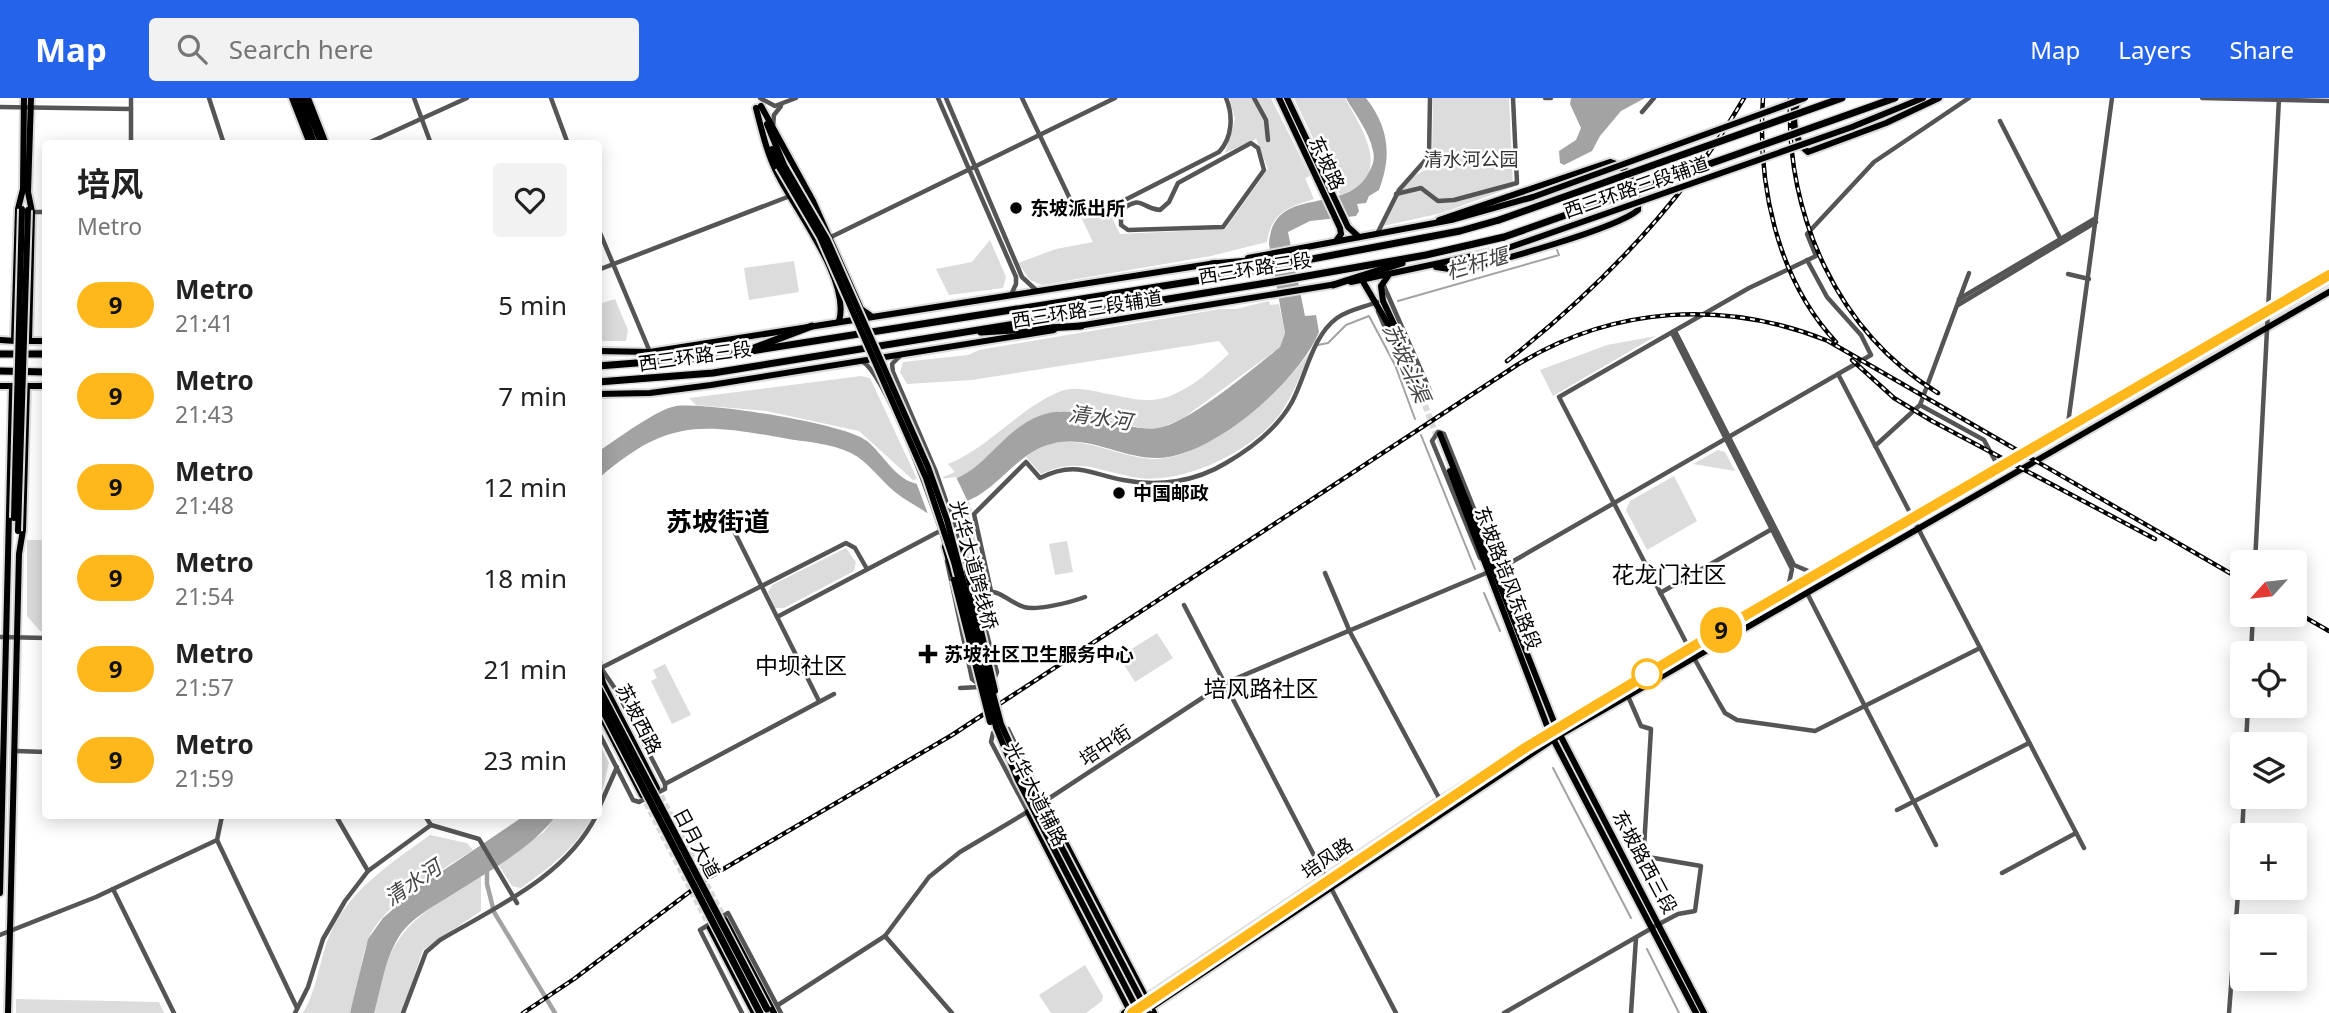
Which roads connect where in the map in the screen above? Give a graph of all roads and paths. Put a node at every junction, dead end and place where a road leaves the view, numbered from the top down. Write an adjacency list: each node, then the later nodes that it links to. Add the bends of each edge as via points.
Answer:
1 (24, 98): 40 (main road)
2 (31, 98): 40 (main road)
3 (131, 98): 41 (street)
4 (209, 98): 48 (street)
5 (294, 98): 49 (highway)
6 (305, 98): 50 (highway)
7 (414, 98): 43 (street)
8 (467, 98): 43 (street)
9 (551, 98): 53 (street)
10 (753, 98): 37 (main road)
11 (796, 98): 38 (street)
12 (938, 98): 56 (street)
13 (946, 98): 56 (street)
14 (1022, 98): 46 (street)
15 (1115, 98): 33 (street)
16 (1226, 98): 61 (street, via 1231,122 1220,152)
17 (1265, 98): 34 (street)
18 (1279, 98): 58 (main road, 东坡路)
19 (1287, 98): 58 (main road, 东坡路)
20 (1430, 98): 59 (street, via 1429,156)
21 (1513, 98): 59 (street, via 1517,183 1454,200 1438,201 1421,188)
22 (1545, 98): 23 (street)
23 (1551, 98)
24 (1654, 98): 42 (street)
25 (1803, 98): 29 (main road, via 1796,105 1797,136 1808,152); 66 (main road, 西三环路三段辅道, bridge, via 1533,197)
26 (1842, 98): 74 (highway, 西三环路三段, bridge, via 1499,220 1331,255)
27 (1895, 98): 73 (highway, 西三环路三段, bridge, via 1504,237)
28 (1923, 98): 79 (main road, 西三环路三段辅道, bridge, via 1505,248)
29 (1939, 98)
30 (1969, 98): 76 (street, via 1874,162 1807,234 1816,256)
31 (2112, 98): 64 (street)
32 (2202, 98): 35 (street)
33 (1105, 100): 46 (street)
34 (1255, 100): 54 (street, via 1266,120)
35 (2279, 100): 36 (street); 99 (street)
36 (2329, 101)
37 (759, 102): 38 (street); 45 (main road); 55 (main road); 60 (main road, via 772,161)
38 (782, 105): 45 (street)
39 (0, 107): 40 (street)
40 (27, 107): 41 (street); 57 (main road)
41 (131, 109): 47 (street)
42 (1642, 112)
43 (422, 119): 51 (street); 52 (street)
44 (2000, 121): 72 (street)
45 (773, 128): 68 (main road)
46 (1040, 135): 56 (street); 61 (street, via 1071,201 1083,211)
47 (131, 140)
48 (223, 140)
49 (310, 140)
50 (322, 140)
51 (375, 140)
52 (430, 140)
53 (567, 140)
54 (1268, 140)
55 (782, 166): 181 (main road, 光华大道跨线桥, bridge, via 827,239 928,467 947,520); 189 (main road, 光华大道跨线桥, bridge, via 820,237 926,478)
56 (971, 168): 68 (street); 87 (street); 88 (street)
57 (25, 190): 62 (main road); 107 (main road, via 18,209)
58 (1326, 190): 65 (main road, 东坡路)
59 (1396, 194): 67 (street)
60 (790, 196): 78 (street); 95 (main road, via 811,230)
61 (1119, 207): 61 (street, via 1133,201 1160,210 1178,183 1251,144 1258,148 1264,170 1223,227 1128,230 1121,225)
62 (27, 210): 63 (street); 108 (main road); 134 (main road, bridge)
63 (42, 212)
64 (2097, 220): 72 (street); 84 (street)
65 (1343, 225): 69 (main road, 东坡路); 71 (main road)
66 (1430, 225): 67 (main road, 西三环路三段辅道); 79 (main road, via 1611,162 1628,172 1638,200 1638,210 1626,218 1563,239 1460,269)
67 (1377, 234): 69 (main road, 西三环路三段辅道)
68 (831, 237): 93 (main road)
69 (1359, 237): 71 (main road, 西三环路三段辅道)
70 (602, 239): 78 (street)
71 (1336, 242): 74 (main road, 西三环路三段辅道)
72 (2062, 242): 94 (street); 97 (street)
73 (1426, 255): 89 (highway); 105 (highway, 西三环路三段)
74 (1295, 256): 75 (highway, 西三环路三段)
75 (1269, 260): 77 (highway); 112 (highway, 西三环路三段)
76 (1807, 260): 104 (street); 120 (street, 培中街, via 1827,297 1861,335 1871,355)
77 (1212, 264): 90 (main road, 西三环路三段辅道)
78 (612, 265): 80 (street); 111 (street)
79 (1430, 267): 83 (main road, 西三环路三段辅道)
80 (602, 269)
81 (1969, 273): 94 (street)
82 (2068, 274): 84 (street)
83 (1387, 278): 85 (main road, 西三环路三段辅道); 96 (main road, via 1381,286 1383,301 1424,396); 96 (street, via 1385,294 1430,391 1422,402 1415,398 1378,314)
84 (2089, 279): 128 (street)
85 (1362, 280): 89 (main road, 西三环路三段辅道); 96 (main road)
86 (2329, 280): 99 (main road, 培风路)
87 (1025, 282): 88 (street); 90 (street)
88 (1016, 284): 92 (street)
89 (1333, 285): 102 (main road, 西三环路三段辅道)
90 (1037, 291): 92 (main road, 西三环路三段辅道)
91 (2329, 292): 103 (main road, 培风路)
92 (1011, 295): 98 (main road, 西三环路三段辅道)
93 (857, 299): 95 (main road); 98 (main road)
94 (1959, 299): 97 (street)
95 (841, 301): 100 (main road)
96 (1378, 302): 151 (street, via 1338,317 1322,335 1283,416 1264,437 1223,465 1182,481 1122,480 1077,467 1040,478 1026,462 974,514)
97 (1957, 306): 127 (street)
98 (871, 316): 100 (main road, 西三环路三段辅道)
99 (2266, 317): 103 (street); 128 (main road, 培风路)
100 (839, 321): 101 (main road, 西三环路三段辅道)
101 (812, 326): 111 (main road, 西三环路三段辅道); 112 (highway)
102 (1081, 326): 105 (highway); 115 (main road, 西三环路三段辅道)
103 (2265, 327): 136 (main road, 培风路); 141 (street)
104 (1673, 332): 129 (street); 132 (street, via 1559,397)
105 (938, 335): 121 (highway, 西三环路三段, via 713,373)
106 (0, 340): 107 (main road)
107 (14, 341): 108 (main road)
108 (29, 341): 109 (main road)
109 (42, 341)
110 (602, 351): 111 (main road, 西三环路三段辅道)
111 (650, 352)
112 (740, 353): 117 (highway, 西三环路三段)
113 (0, 354): 114 (highway)
114 (42, 354)
115 (900, 355): 116 (main road, 西三环路三段辅道); 139 (street, via 892,364 893,372)
116 (861, 360): 126 (main road, 西三环路三段辅道, via 690,388); 138 (street, bridge, via 877,376)
117 (602, 366)
118 (0, 371): 119 (highway)
119 (42, 372)
120 (1838, 374): 129 (street, 培中街); 130 (street)
121 (602, 383)
122 (0, 386): 125 (main road)
123 (27, 386): 124 (main road); 125 (main road); 143 (main road)
124 (42, 386)
125 (12, 387): 142 (main road)
126 (602, 394)
127 (1920, 405): 130 (street); 131 (street, via 1984,440)
128 (2067, 432): 131 (main road, 培风路)
129 (1728, 439): 132 (street, 培中街); 135 (street)
130 (1875, 446): 133 (street)
131 (2000, 471): 133 (main road, 培风路)
132 (1615, 503): 147 (street, 培中街); 153 (street)
133 (1914, 522): 136 (street); 149 (main road, 培风路)
134 (16, 529): 142 (main road); 143 (main road)
135 (1773, 529): 149 (street, via 1796,567); 153 (street); 155 (street, via 1792,569)
136 (1918, 529): 154 (main road, 培风路); 163 (street)
137 (734, 531): 150 (street)
138 (940, 531): 140 (street); 146 (street)
139 (961, 542): 152 (street); 181 (main road, bridge)
140 (945, 547): 170 (street, via 972,679); 189 (main road, bridge, via 982,699)
141 (2256, 550)
142 (10, 551): 160 (main road)
143 (19, 554): 161 (main road)
144 (1484, 559): 145 (main road, 东坡路培风东路段, via 1439,435); 145 (street, via 1432,441 1438,432 1444,434); 147 (main road, 东坡路培风东路段)
145 (1492, 562): 147 (main road, 东坡路培风东路段)
146 (867, 569): 150 (street, via 855,548 846,543); 158 (street)
147 (1492, 571): 159 (street, 培中街); 182 (main road, 东坡路培风东路段); 183 (main road, 东坡路培风东路段)
148 (1325, 573): 159 (street)
149 (1821, 576): 155 (main road, 培风路)
150 (762, 586): 158 (street); 166 (street)
151 (991, 591): 152 (street); 156 (street, via 1036,609)
152 (977, 592): 170 (street, via 997,672 993,683)
153 (1660, 593): 164 (street)
154 (1807, 593): 165 (main road, 培风路); 178 (street)
155 (1786, 595): 164 (main road, 培风路)
156 (1085, 597)
157 (1184, 605): 169 (street)
158 (777, 617): 177 (street)
159 (1350, 632): 169 (street, 培中街); 195 (street)
160 (3, 637): 161 (street); 175 (main road)
161 (18, 638): 162 (street); 176 (main road)
162 (42, 638)
163 (1980, 648): 178 (street); 186 (street)
164 (1690, 650): 182 (main road, 培风路)
165 (1694, 657): 174 (main road, 培风路); 178 (street, via 1726,713 1737,720 1815,731)
166 (602, 666)
167 (602, 671): 191 (street)
168 (602, 679): 192 (main road, 苏坡西路)
169 (1225, 683): 197 (street, 培中街); 212 (street)
170 (980, 687): 171 (street)
171 (961, 688)
172 (834, 694): 177 (street)
173 (602, 695): 238 (highway, 日月大道, bridge)
174 (1628, 695): 184 (main road, 培风路); 220 (street, via 1641,726 1651,729 1644,848 1648,857 1701,866 1695,911)
175 (6, 699): 176 (main road); 215 (main road)
176 (17, 699): 187 (main road)
177 (819, 701): 191 (street)
178 (1865, 706): 196 (street)
179 (602, 709): 237 (highway, 日月大道, bridge)
180 (602, 718): 193 (main road, 苏坡西路)
181 (1001, 724): 231 (main road, 光华大道跨线桥, bridge)
182 (1556, 727): 183 (main road, 培风路); 184 (main road, 东坡路西三段)
183 (1549, 731): 184 (main road, 东坡路西三段); 195 (main road, 培风路)
184 (1556, 737): 198 (main road, 培风路); 220 (main road, 东坡路西三段)
185 (602, 739): 190 (street)
186 (2029, 743): 196 (street); 206 (street)
187 (16, 751): 188 (street); 223 (main road)
188 (42, 752)
189 (1006, 753): 231 (main road, 光华大道跨线桥, bridge)
190 (617, 767): 191 (street, via 636,802 665,789); 194 (street)
191 (665, 784)
192 (657, 788)
193 (642, 795)
194 (602, 801)
195 (1440, 801): 198 (street); 212 (main road, 培风路)
196 (1914, 801): 199 (street); 208 (street)
197 (1044, 802): 200 (street, 培中街); 200 (street, 光华大道辅路, via 1008,729 993,733 991,742); 227 (main road, 光华大道辅路)
198 (1445, 809): 213 (main road, 培风路)
199 (1897, 810)
200 (1028, 812): 225 (street, 培中街, via 960,852 929,877); 230 (main road, 光华大道辅路)
201 (221, 819): 207 (street)
202 (338, 819): 210 (street)
203 (427, 819): 205 (street)
204 (594, 819): 216 (street, via 568,855)
205 (431, 825): 210 (street); 216 (street, via 479,839)
206 (2076, 833): 209 (street); 211 (street)
207 (217, 840): 214 (street); 229 (street)
208 (1936, 845)
209 (2084, 848)
210 (368, 871): 229 (street, via 323,939)
211 (2002, 873)
212 (1326, 878): 213 (street); 227 (main road, 培风路)
213 (1331, 887): 231 (main road, 培风路); 241 (street)
214 (113, 889): 223 (street); 233 (street)
215 (0, 893)
216 (513, 897): 218 (street); 234 (street, via 426,952)
217 (2238, 900): 246 (street)
218 (517, 903)
219 (725, 920): 238 (main road)
220 (1656, 926): 226 (street); 244 (main road, 东坡路西三段); 245 (main road, 东坡路西三段)
221 (0, 928): 223 (street)
222 (710, 928): 236 (main road)
223 (9, 931): 224 (street); 232 (main road)
224 (0, 935)
225 (885, 936): 228 (street, 培中街); 240 (street)
226 (1636, 937): 242 (street); 243 (street)
227 (1146, 999): 230 (main road, 培风路); 231 (main road, 光华大道辅路)
228 (778, 1005): 235 (street, via 727,913 700,930); 239 (street)
229 (296, 1011)
230 (1128, 1012)
231 (1147, 1012)
232 (8, 1013)
233 (173, 1013)
234 (403, 1013)
235 (743, 1013)
236 (754, 1013)
237 (760, 1013)
238 (771, 1013)
239 (781, 1013)
240 (952, 1013)
241 (1396, 1013)
242 (1504, 1013)
243 (1631, 1013)
244 (1696, 1013)
245 (1704, 1013)
246 (2229, 1013)

